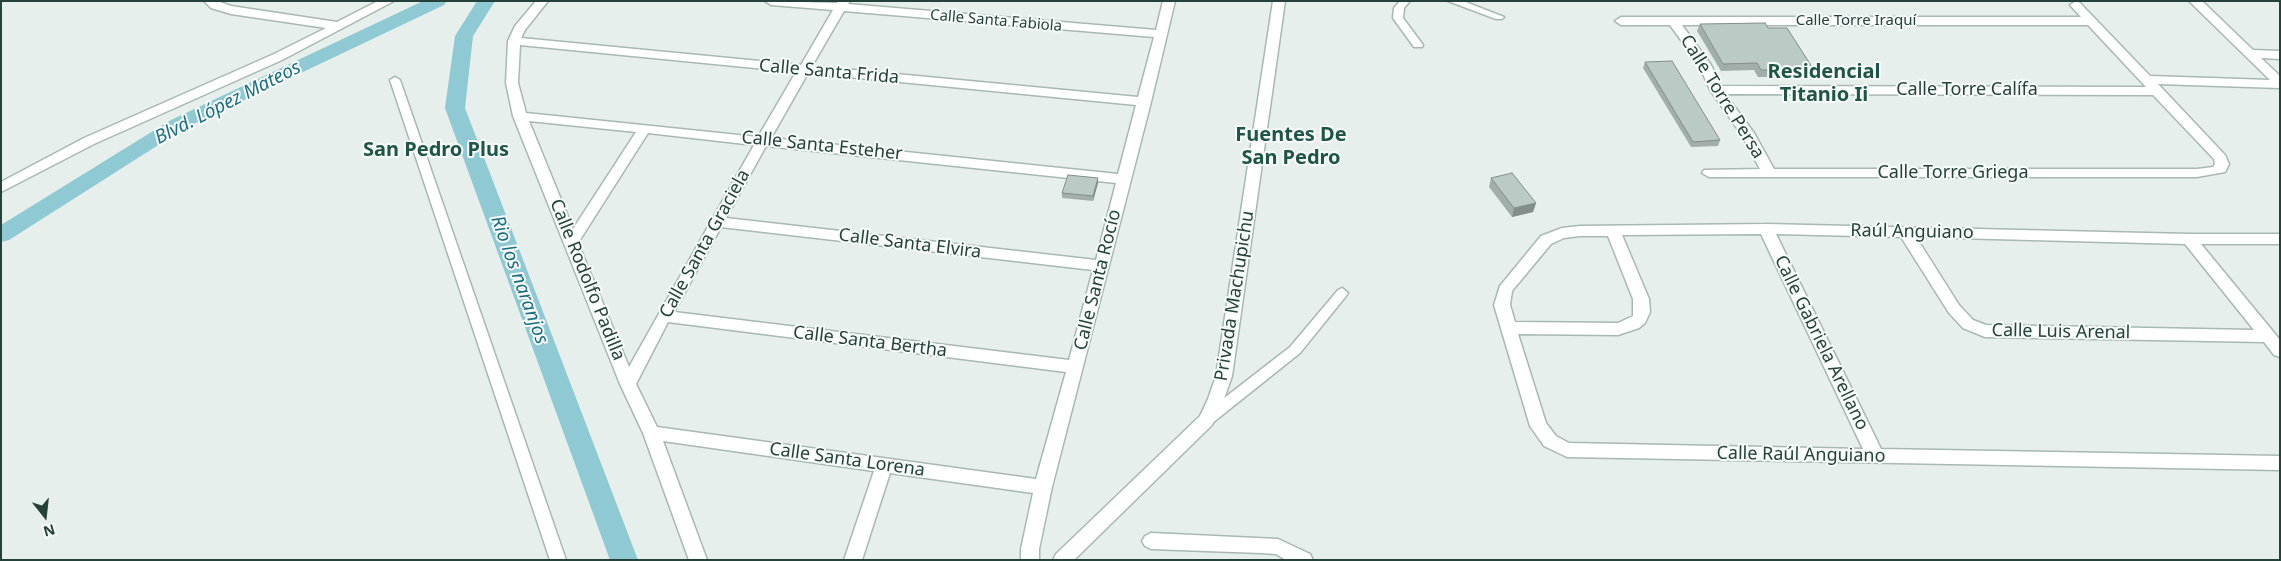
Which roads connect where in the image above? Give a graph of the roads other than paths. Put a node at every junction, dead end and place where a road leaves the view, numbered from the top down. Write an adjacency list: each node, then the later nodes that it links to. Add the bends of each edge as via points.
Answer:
1 (210, 1): 16 (street, via 215,6 231,10)
2 (388, 1): 16 (street)
3 (542, 1): 18 (street, Calle Rodolfo Padilla, via 519,29)
4 (771, 1): 10 (street, Calle Santa Fabiola)
5 (1169, 1): 17 (street, Calle Santa Rocío)
6 (1279, 1): 52 (street, Privada Machupichu, via 1224,376)
7 (1405, 1): 19 (lane, via 1399,8 1398,18)
8 (1453, 1): 12 (lane)
9 (2195, 1): 20 (street)
10 (842, 5): 17 (street, Calle Santa Fabiola); 22 (street, Calle Santa Graciela)
11 (2076, 5): 15 (street)
12 (1499, 17)
13 (1621, 21): 14 (street, Calle Torre Iraquí)
14 (1673, 21): 15 (street, Calle Torre Iraquí); 26 (street, Calle Torre Persa, via 1705,65)
15 (2090, 21): 24 (street)
16 (338, 26): 35 (street, via 270,61 89,141)
17 (1161, 34): 28 (street, Calle Santa Rocío)
18 (514, 41): 22 (street, Calle Santa Frida); 29 (street, Calle Rodolfo Padilla, via 512,83)
19 (1418, 45)
20 (2250, 54): 21 (street); 25 (street)
21 (2280, 55)
22 (804, 70): 28 (street, Calle Santa Frida); 31 (street, Calle Santa Graciela)
23 (395, 80): 59 (lane)
24 (2146, 80): 25 (street); 27 (street)
25 (2280, 83)
26 (1716, 90): 27 (street, Calle Torre Calífa); 33 (street, Calle Torre Persa, via 1747,133)
27 (2157, 91): 33 (street, Calle Torre Griega, via 2220,158 2220,169 2197,173)
28 (1145, 102): 34 (street, Calle Santa Rocío)
29 (520, 116): 30 (street, Calle Santa Esteher); 43 (street, Calle Rodolfo Padilla)
30 (645, 128): 31 (street, Calle Santa Esteher); 43 (street)
31 (762, 140): 34 (street, Calle Santa Esteher); 36 (street, Calle Santa Graciela)
32 (1709, 173): 33 (street, Calle Torre Griega)
33 (1770, 174)
34 (1124, 178): 44 (street, Calle Santa Rocío)
35 (1, 188)
36 (717, 222): 44 (street, Calle Santa Elvira); 46 (street, Calle Santa Graciela)
37 (1766, 229): 38 (street, Raúl Anguiano); 39 (street, Raúl Anguiano); 54 (street, Calle Gabriela Arellano)
38 (1613, 230): 42 (street, Raúl Anguiano, via 1562,234); 47 (street, via 1641,299 1640,320 1618,329)
39 (1905, 232): 40 (street, Raúl Anguiano); 48 (street, Calle Luis Arenal, via 1954,309 1968,324 1985,331)
40 (2189, 239): 41 (street, Raúl Anguiano); 48 (street)
41 (2280, 239)
42 (1546, 240): 47 (street, Calle Raúl Anguiano, via 1506,290 1502,305)
43 (572, 241): 51 (street, Calle Rodolfo Padilla)
44 (1102, 266): 50 (street, Calle Santa Rocío)
45 (1342, 292): 52 (lane, via 1295,350)
46 (664, 316): 50 (street, Calle Santa Bertha); 51 (street, Calle Santa Graciela)
47 (1509, 328): 54 (street, Calle Raúl Anguiano, via 1538,426 1550,441 1567,450)
48 (2268, 336): 49 (street)
49 (2280, 351)
50 (1076, 367): 57 (street, Calle Santa Rocío)
51 (628, 384): 53 (street, Calle Rodolfo Padilla)
52 (1206, 420): 63 (street, Privada Machupichu)
53 (651, 433): 56 (street, Calle Santa Lorena); 60 (street, Calle Rodolfo Padilla)
54 (1876, 457): 55 (street, Calle Raúl Anguiano)
55 (2280, 463)
56 (884, 466): 57 (street, Calle Santa Lorena); 61 (street)
57 (1043, 487): 62 (street, Calle Santa Rocío)
58 (1151, 541): 64 (street, via 1261,544 1278,547)
59 (558, 560)
60 (698, 560)
61 (852, 560)
62 (1030, 560)
63 (1062, 560)
64 (1304, 560)

